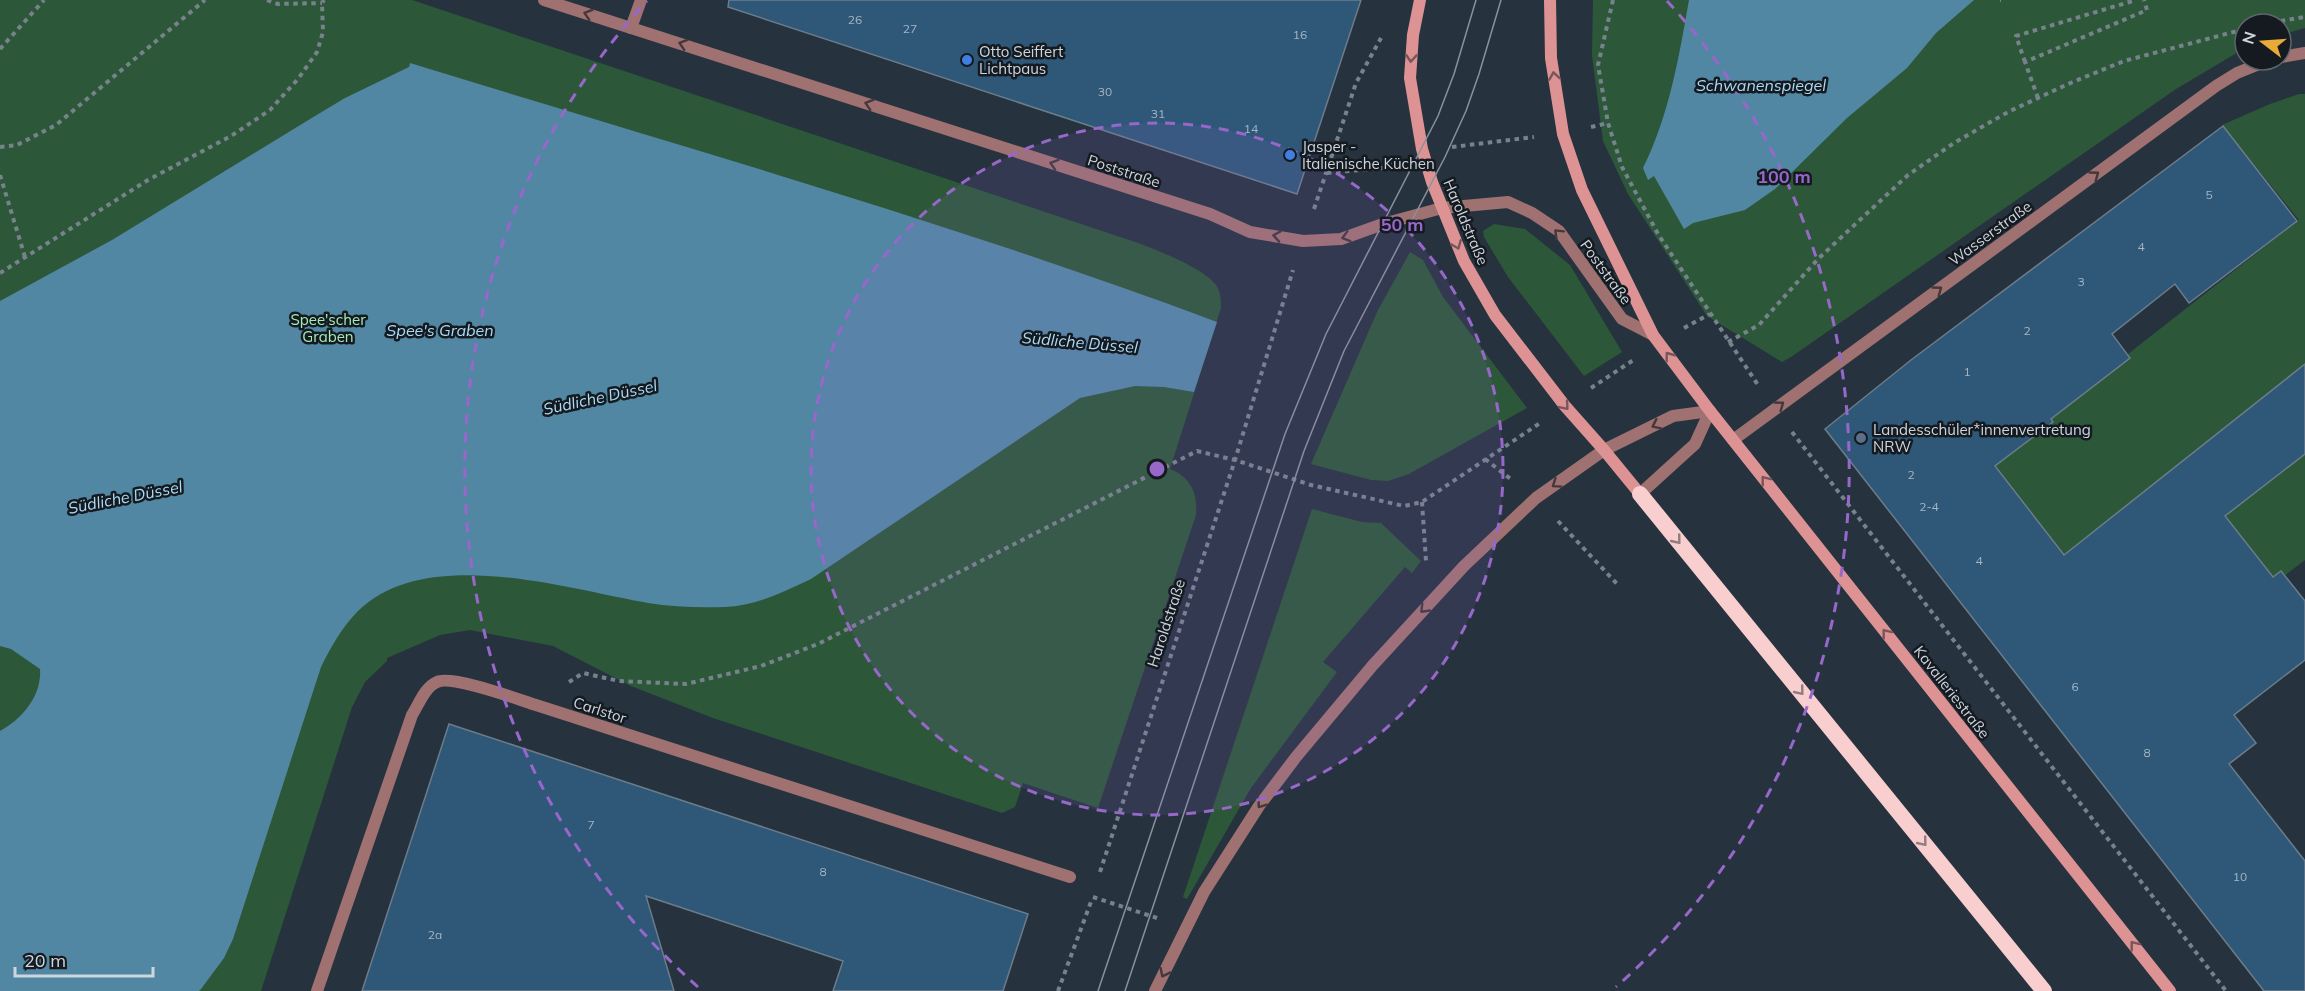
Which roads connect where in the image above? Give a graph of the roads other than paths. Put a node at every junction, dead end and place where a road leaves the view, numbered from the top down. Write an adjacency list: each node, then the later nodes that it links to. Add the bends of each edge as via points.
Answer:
1 (544, 0): 5 (street, Poststraße, one-way to 1)
2 (641, 0): 5 (street)
3 (1420, 0): 7 (main road, Haroldstraße, one-way to 7, via 1410,78 1423,152)
4 (1550, 0): 8 (main road, one-way to 4, via 1582,190 1563,134 1551,58)
5 (632, 28): 7 (street, Poststraße, one-way to 5, via 1341,240 1303,241 1250,232 1210,214)
6 (2242, 72): 10 (street, Wasserstraße, one-way to 6, via 2216,86)
7 (1442, 208): 8 (street, Poststraße, one-way to 7, via 1622,319 1559,231 1532,213 1509,202); 11 (main road, Haroldstraße, one-way to 11, via 1464,261 1495,315)
8 (1656, 339): 9 (main road, one-way to 8)
9 (1710, 411): 10 (main road, Kavalleriestraße); 11 (street, one-way to 11, via 1674,416); 12 (street, via 1695,444)
10 (1733, 440): 17 (main road, Kavalleriestraße, one-way to 10)
11 (1604, 450): 12 (main road); 15 (street, one-way to 15, via 1536,498 1464,567 1396,638 1331,716 1259,806 1229,851)
12 (1640, 494): 16 (highway, one-way to 16)
13 (1070, 877): 14 (street, Carlstor, via 536,705 460,682 439,681 430,686 412,715)
14 (317, 991)
15 (1155, 991)
16 (2044, 991)
17 (2170, 991)

